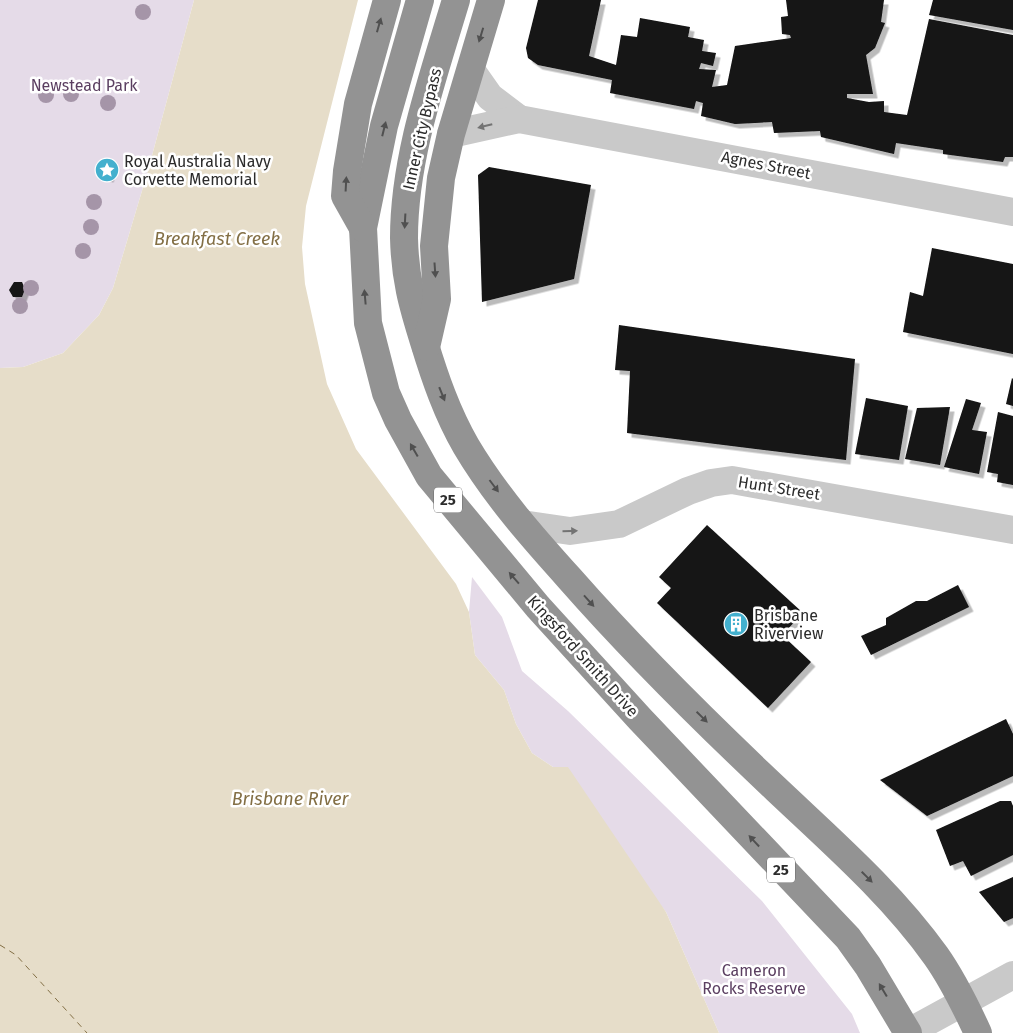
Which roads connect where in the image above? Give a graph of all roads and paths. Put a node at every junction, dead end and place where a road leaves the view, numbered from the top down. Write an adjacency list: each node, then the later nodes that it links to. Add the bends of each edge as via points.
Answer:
1 (387, 0): 9 (highway, 25, one-way to 1, via 345,196 346,171 358,104)
2 (420, 0): 9 (highway, Inner City Bypass, one-way to 2, via 384,126)
3 (456, 0): 10 (highway, Inner City Bypass, one-way to 10, via 424,113 407,195 404,236 408,287)
4 (491, 0): 5 (highway, one-way to 5)
5 (471, 70): 6 (street, Agnes Street, via 490,97); 7 (highway)
6 (518, 119): 7 (street, Agnes Street, one-way to 7); 8 (street, Agnes Street)
7 (451, 134): 10 (highway, one-way to 10, via 436,207 434,260 437,299)
8 (1013, 212)
9 (363, 228): 15 (highway, Kingsford Smith Drive / 25, one-way to 9, via 848,938 538,607 430,476 398,420 375,354 365,292)
10 (426, 348): 11 (highway, one-way to 11, via 441,394 467,447)
11 (522, 524): 12 (street, Hunt Street, one-way to 12, via 570,531 619,524 688,491 732,480); 14 (highway, one-way to 14, via 653,669 894,903 936,957)
12 (1013, 530)
13 (1013, 975): 14 (street)
14 (963, 1001): 15 (street); 16 (highway)
15 (908, 1033)
16 (978, 1033)

